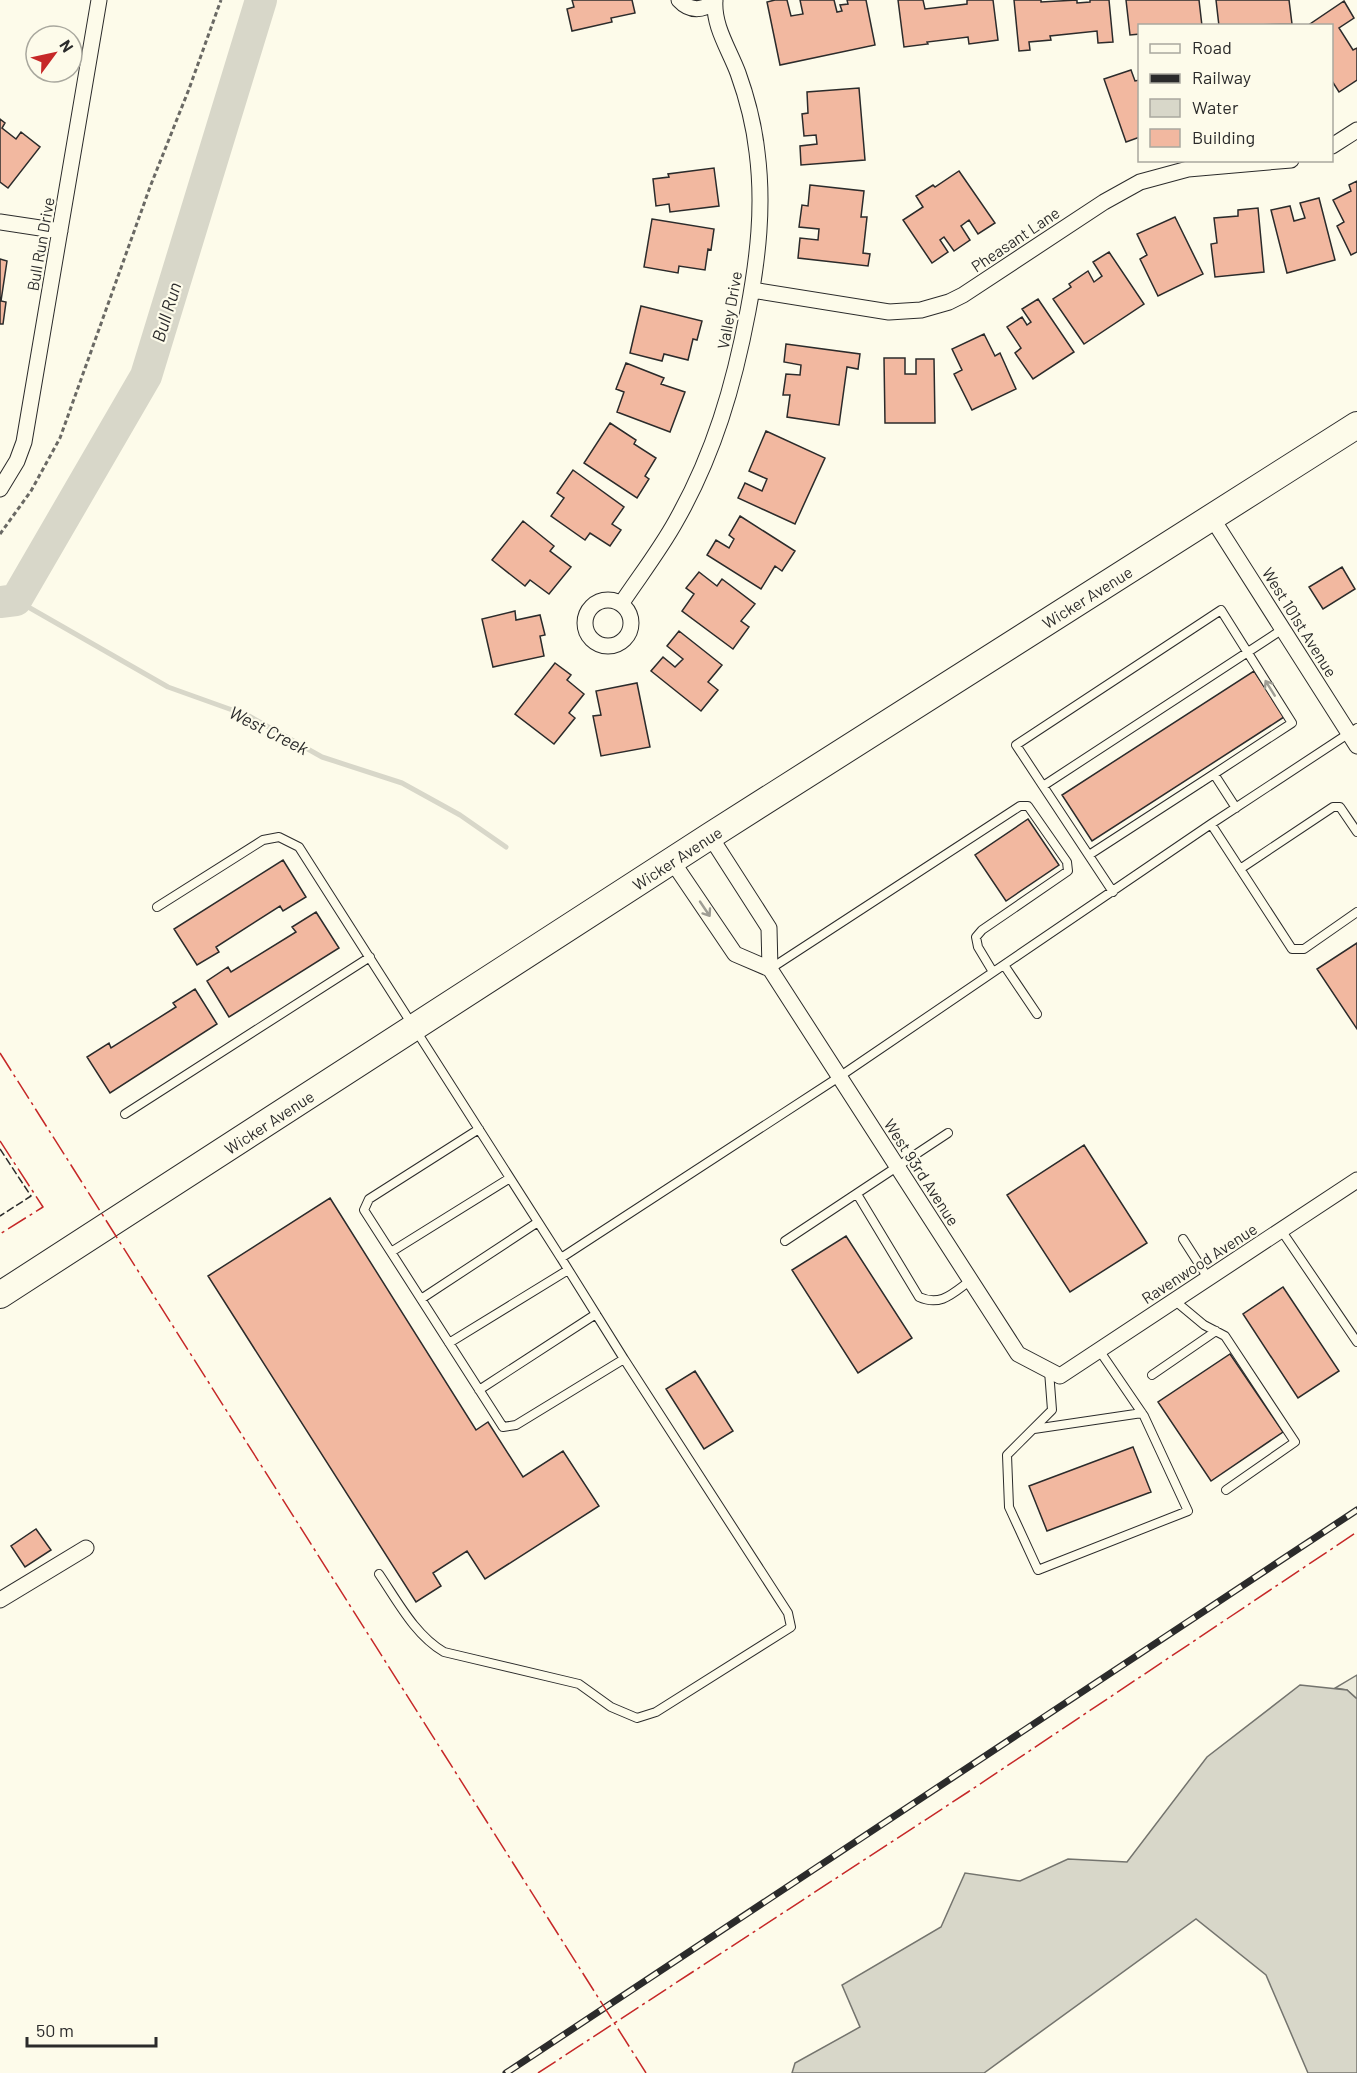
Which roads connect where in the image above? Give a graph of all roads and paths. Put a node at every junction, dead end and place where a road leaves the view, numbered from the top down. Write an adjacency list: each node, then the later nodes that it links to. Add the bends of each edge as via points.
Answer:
1 (99, 0): 9 (street, Bull Run Drive)
2 (221, 0): 14 (path, via 60,438 31,491)
3 (679, 0): 4 (street, Valley Drive, via 694,9 703,9)
4 (715, 0): 10 (street, Valley Drive, via 714,16 744,92 758,155 760,230)
5 (1357, 130): 6 (street)
6 (1333, 145)
7 (1268, 162): 10 (street, Pheasant Lane, via 1188,169 1140,182 963,295 921,310 889,312)
8 (0, 222): 9 (street)
9 (60, 231): 12 (street, Bull Run Drive, via 24,442)
10 (752, 290): 15 (street, Valley Drive, via 743,343 716,436 677,519)
11 (1357, 425): 13 (highway, Wicker Avenue)
12 (0, 489)
13 (1212, 518): 16 (street, West 101st Avenue); 24 (highway, Wicker Avenue)
14 (0, 534)
15 (621, 604)
16 (1283, 629): 17 (lane); 18 (street, West 101st Avenue)
17 (1247, 652): 19 (lane, one-way to 17, via 1292,723); 20 (lane); 20 (lane, via 1221,610 1211,616 1016,745)
18 (1354, 736): 21 (lane)
19 (1214, 774): 21 (lane); 25 (lane)
20 (1043, 786): 25 (lane)
21 (1236, 808): 22 (lane)
22 (1211, 824): 27 (lane); 28 (lane)
23 (1357, 832): 27 (lane, via 1340,807 1333,807)
24 (710, 836): 26 (highway, Wicker Avenue); 33 (street, via 769,928)
25 (1089, 855): 28 (lane)
26 (672, 861): 33 (street, one-way to 33, via 735,954); 36 (highway, Wicker Avenue)
27 (1240, 869): 30 (lane, via 1292,949 1304,949)
28 (1113, 892): 32 (lane)
29 (157, 907): 31 (lane, via 262,840 279,837 299,847)
30 (1357, 912)
31 (370, 957): 36 (lane); 38 (lane)
32 (1004, 965): 34 (lane); 35 (lane)
33 (770, 969): 34 (lane, via 1020,807 1028,806 1067,862 1068,871 976,937); 37 (street, West 93rd Avenue)
34 (993, 972): 37 (lane)
35 (1037, 1014)
36 (415, 1027): 39 (lane); 54 (highway, Wicker Avenue)
37 (839, 1077): 41 (street, West 93rd Avenue); 50 (lane)
38 (125, 1114)
39 (479, 1129): 42 (lane); 49 (lane, via 369,1199 364,1210)
40 (948, 1133): 41 (lane)
41 (898, 1168): 44 (lane); 53 (street, West 93rd Avenue)
42 (510, 1178): 45 (lane); 49 (lane)
43 (1357, 1180): 46 (street, Ravenwood Avenue)
44 (857, 1194): 48 (lane); 53 (lane, via 919,1297 929,1302 941,1300)
45 (538, 1222): 50 (lane); 55 (lane)
46 (1281, 1230): 52 (street, Ravenwood Avenue); 59 (lane)
47 (1183, 1239): 52 (lane)
48 (785, 1241)
49 (391, 1252): 55 (lane)
50 (561, 1258): 51 (lane)
51 (568, 1270): 57 (lane); 60 (lane)
52 (1208, 1278): 56 (street, Ravenwood Avenue)
53 (971, 1280): 63 (street, West 93rd Avenue, via 1018,1354)
54 (0, 1296)
55 (421, 1299): 60 (lane)
56 (1174, 1300): 58 (lane); 61 (street, Ravenwood Avenue)
57 (596, 1314): 62 (lane); 65 (lane)
58 (1216, 1331): 64 (lane); 68 (lane, via 1232,1345 1295,1442)
59 (1357, 1342)
60 (449, 1343): 65 (lane)
61 (1099, 1350): 63 (street, Ravenwood Avenue); 66 (lane)
62 (624, 1359): 65 (lane, via 516,1425 502,1427); 70 (lane, via 788,1613 791,1627 656,1712 638,1718 611,1707 579,1684 444,1652 430,1644 409,1619)
63 (1055, 1373): 67 (lane, via 1052,1410)
64 (1152, 1375)
65 (478, 1390)
66 (1142, 1413): 67 (lane); 67 (lane, via 1188,1511 1038,1570 1009,1508 1008,1455)
67 (1034, 1429)
68 (1226, 1490)
69 (86, 1548): 71 (street)
70 (379, 1574)
71 (0, 1600)

